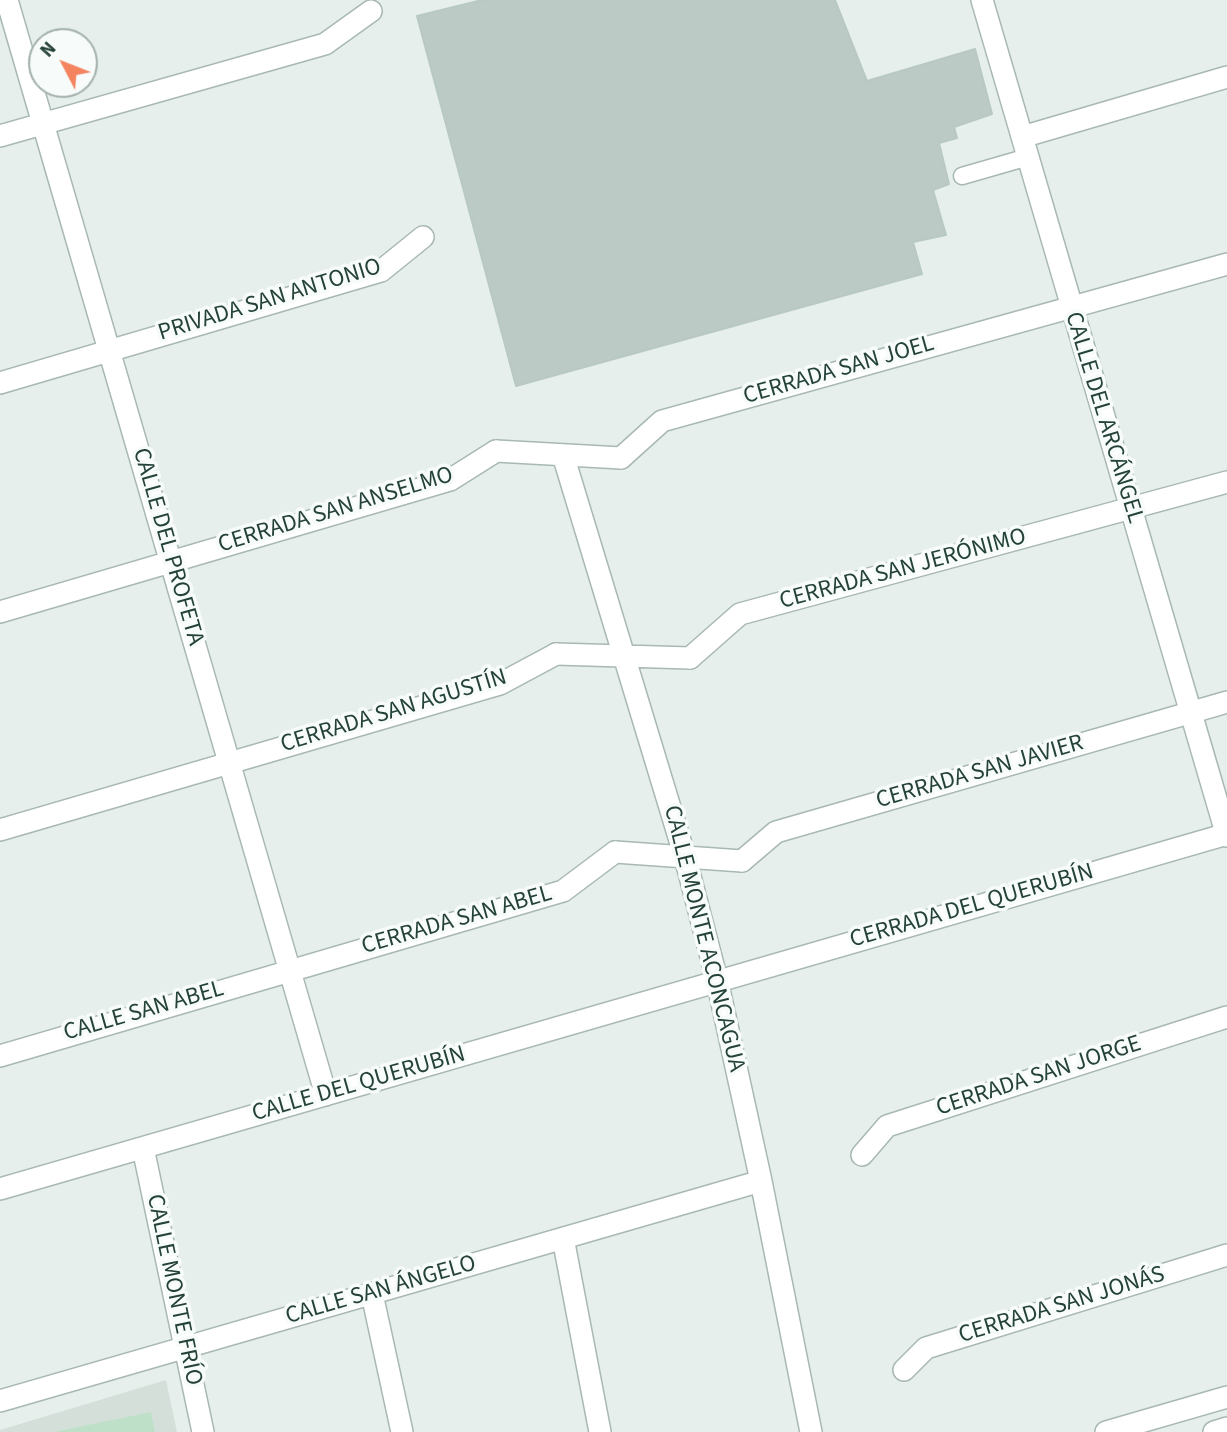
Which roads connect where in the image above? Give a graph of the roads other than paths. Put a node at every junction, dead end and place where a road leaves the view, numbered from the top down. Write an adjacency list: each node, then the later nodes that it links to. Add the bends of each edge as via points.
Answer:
1 (7, 0): 5 (street, CALLE DEL PROFETA)
2 (982, 0): 7 (street, CALLE DEL ARCÁNGEL)
3 (372, 12): 5 (street, via 325,44)
4 (1227, 77): 7 (street)
5 (43, 124): 6 (street); 12 (street, CALLE DEL PROFETA)
6 (0, 136)
7 (1025, 147): 8 (lane); 11 (street, CALLE DEL ARCÁNGEL)
8 (962, 176)
9 (423, 237): 12 (street, PRIVADA SAN ANTONIO, via 381,271)
10 (1227, 264): 11 (street, CERRADA SAN JOEL)
11 (1070, 307): 14 (street, CERRADA SAN JOEL, via 662,421 621,458); 16 (street, CALLE DEL ARCÁNGEL)
12 (109, 350): 13 (street, PRIVADA SAN ANTONIO); 17 (street, CALLE DEL PROFETA)
13 (0, 383)
14 (563, 455): 17 (street, CERRADA SAN ANSELMO, via 496,451 450,480); 19 (street, CALLE MONTE ACONCAGUA)
15 (1227, 482): 16 (street, CERRADA SAN JERÓNIMO)
16 (1130, 508): 19 (street, CERRADA SAN JERÓNIMO, via 740,614 690,658); 21 (street, CALLE DEL ARCÁNGEL)
17 (171, 562): 18 (street, CERRADA SAN ANSELMO); 22 (street, CALLE DEL PROFETA)
18 (0, 612)
19 (622, 656): 22 (street, CERRADA SAN AGUSTÍN, via 556,654 500,684); 25 (street, CALLE MONTE ACONCAGUA)
20 (1227, 702): 21 (street, CERRADA SAN JAVIER)
21 (1190, 712): 24 (street, CALLE DEL ARCÁNGEL); 25 (street, CERRADA SAN JAVIER, via 776,832 742,862)
22 (229, 762): 23 (street, CERRADA SAN AGUSTÍN); 26 (street, CALLE DEL PROFETA)
23 (0, 830)
24 (1227, 835): 27 (street, CERRADA DEL QUERUBÍN)
25 (685, 858): 26 (street, CERRADA SAN ABEL, via 614,852 563,891); 27 (street, CALLE MONTE ACONCAGUA)
26 (289, 970): 29 (street, CALLE SAN ABEL); 30 (street, CALLE DEL PROFETA)
27 (717, 980): 30 (street, CALLE DEL QUERUBÍN); 33 (street, CALLE MONTE ACONCAGUA)
28 (1227, 1017): 32 (street, CERRADA SAN JORGE, via 887,1126)
29 (0, 1056)
30 (326, 1095): 31 (street, CALLE DEL QUERUBÍN)
31 (143, 1148): 34 (street, CALLE DEL QUERUBÍN); 38 (street, CALLE MONTE FRÍO)
32 (862, 1155)
33 (761, 1181): 35 (street, CALLE SAN ÁNGELO); 46 (street, CALLE MONTE ACONCAGUA)
34 (0, 1189)
35 (563, 1238): 37 (street, CALLE SAN ÁNGELO); 45 (street)
36 (1227, 1255): 39 (street, CERRADA SAN JONÁS, via 926,1348)
37 (372, 1294): 38 (street, CALLE SAN ÁNGELO); 44 (street)
38 (185, 1348): 41 (street, CALLE SAN ÁNGELO); 43 (street, CALLE MONTE FRÍO)
39 (904, 1370)
40 (1227, 1397): 47 (street)
41 (0, 1401)
42 (1227, 1428): 48 (street)
43 (203, 1432)
44 (402, 1432)
45 (600, 1432)
46 (811, 1432)
47 (1106, 1432)
48 (1214, 1432)

